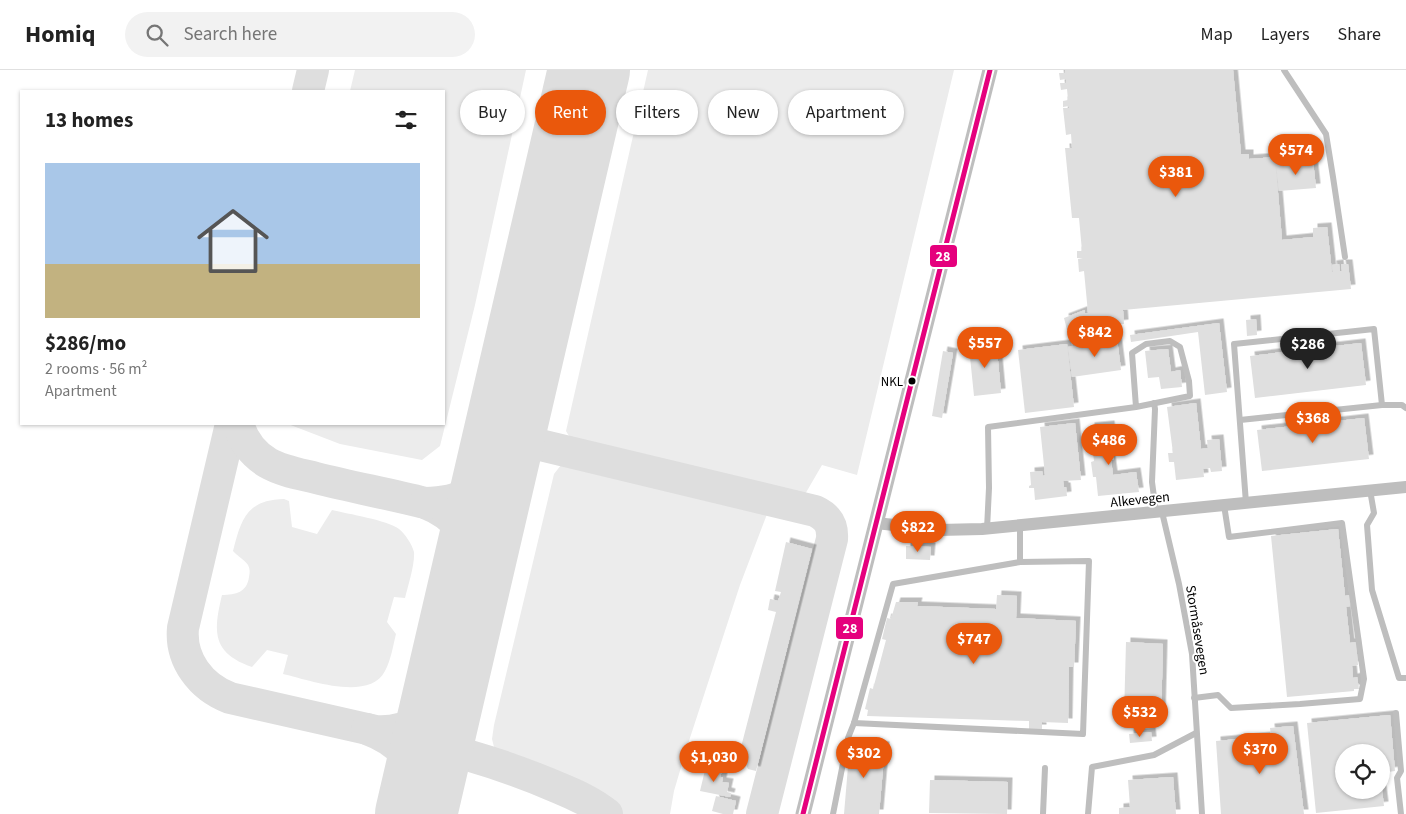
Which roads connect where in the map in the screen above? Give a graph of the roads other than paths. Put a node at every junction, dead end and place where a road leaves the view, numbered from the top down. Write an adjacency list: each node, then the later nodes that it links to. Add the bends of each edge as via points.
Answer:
1 (990, 70): 14 (street)
2 (1284, 70): 3 (lane, via 1326,134)
3 (1344, 257)
4 (1154, 402): 6 (lane); 6 (lane, via 1190,396 1180,347 1170,341 1146,344 1132,352); 13 (lane, Stormåsevegen, via 1152,482)
5 (1382, 405): 7 (lane); 8 (lane); 8 (lane, via 1374,329 1234,344)
6 (1136, 407): 16 (lane, via 988,427)
7 (1406, 408)
8 (1240, 420): 11 (lane)
9 (1406, 487): 10 (street, Alkevegen)
10 (1370, 490): 11 (street, Alkevegen); 18 (lane, via 1374,514 1367,524 1372,590 1399,678)
11 (1246, 503): 12 (street, Alkevegen)
12 (1224, 505): 13 (street, Alkevegen); 19 (lane, via 1229,537 1342,523 1364,679 1360,699 1231,708 1218,695)
13 (1159, 512): 15 (street, Alkevegen); 19 (lane, Stormåsevegen, via 1188,632)
14 (876, 523): 16 (street, Alkevegen, via 939,530); 24 (street)
15 (1020, 526): 16 (street, Alkevegen); 17 (lane)
16 (987, 529)
17 (1020, 562): 21 (lane, via 893,584); 21 (lane, via 1089,561 1083,734)
18 (1406, 678)
19 (1194, 698): 22 (lane, Stormåsevegen)
20 (1396, 713): 29 (lane)
21 (854, 723): 25 (lane)
22 (1196, 733): 27 (lane, via 1154,755 1092,767); 28 (lane, Stormåsevegen)
23 (1045, 768): 26 (lane)
24 (803, 814)
25 (833, 814)
26 (1043, 814)
27 (1088, 814)
28 (1202, 814)
29 (1401, 814)

